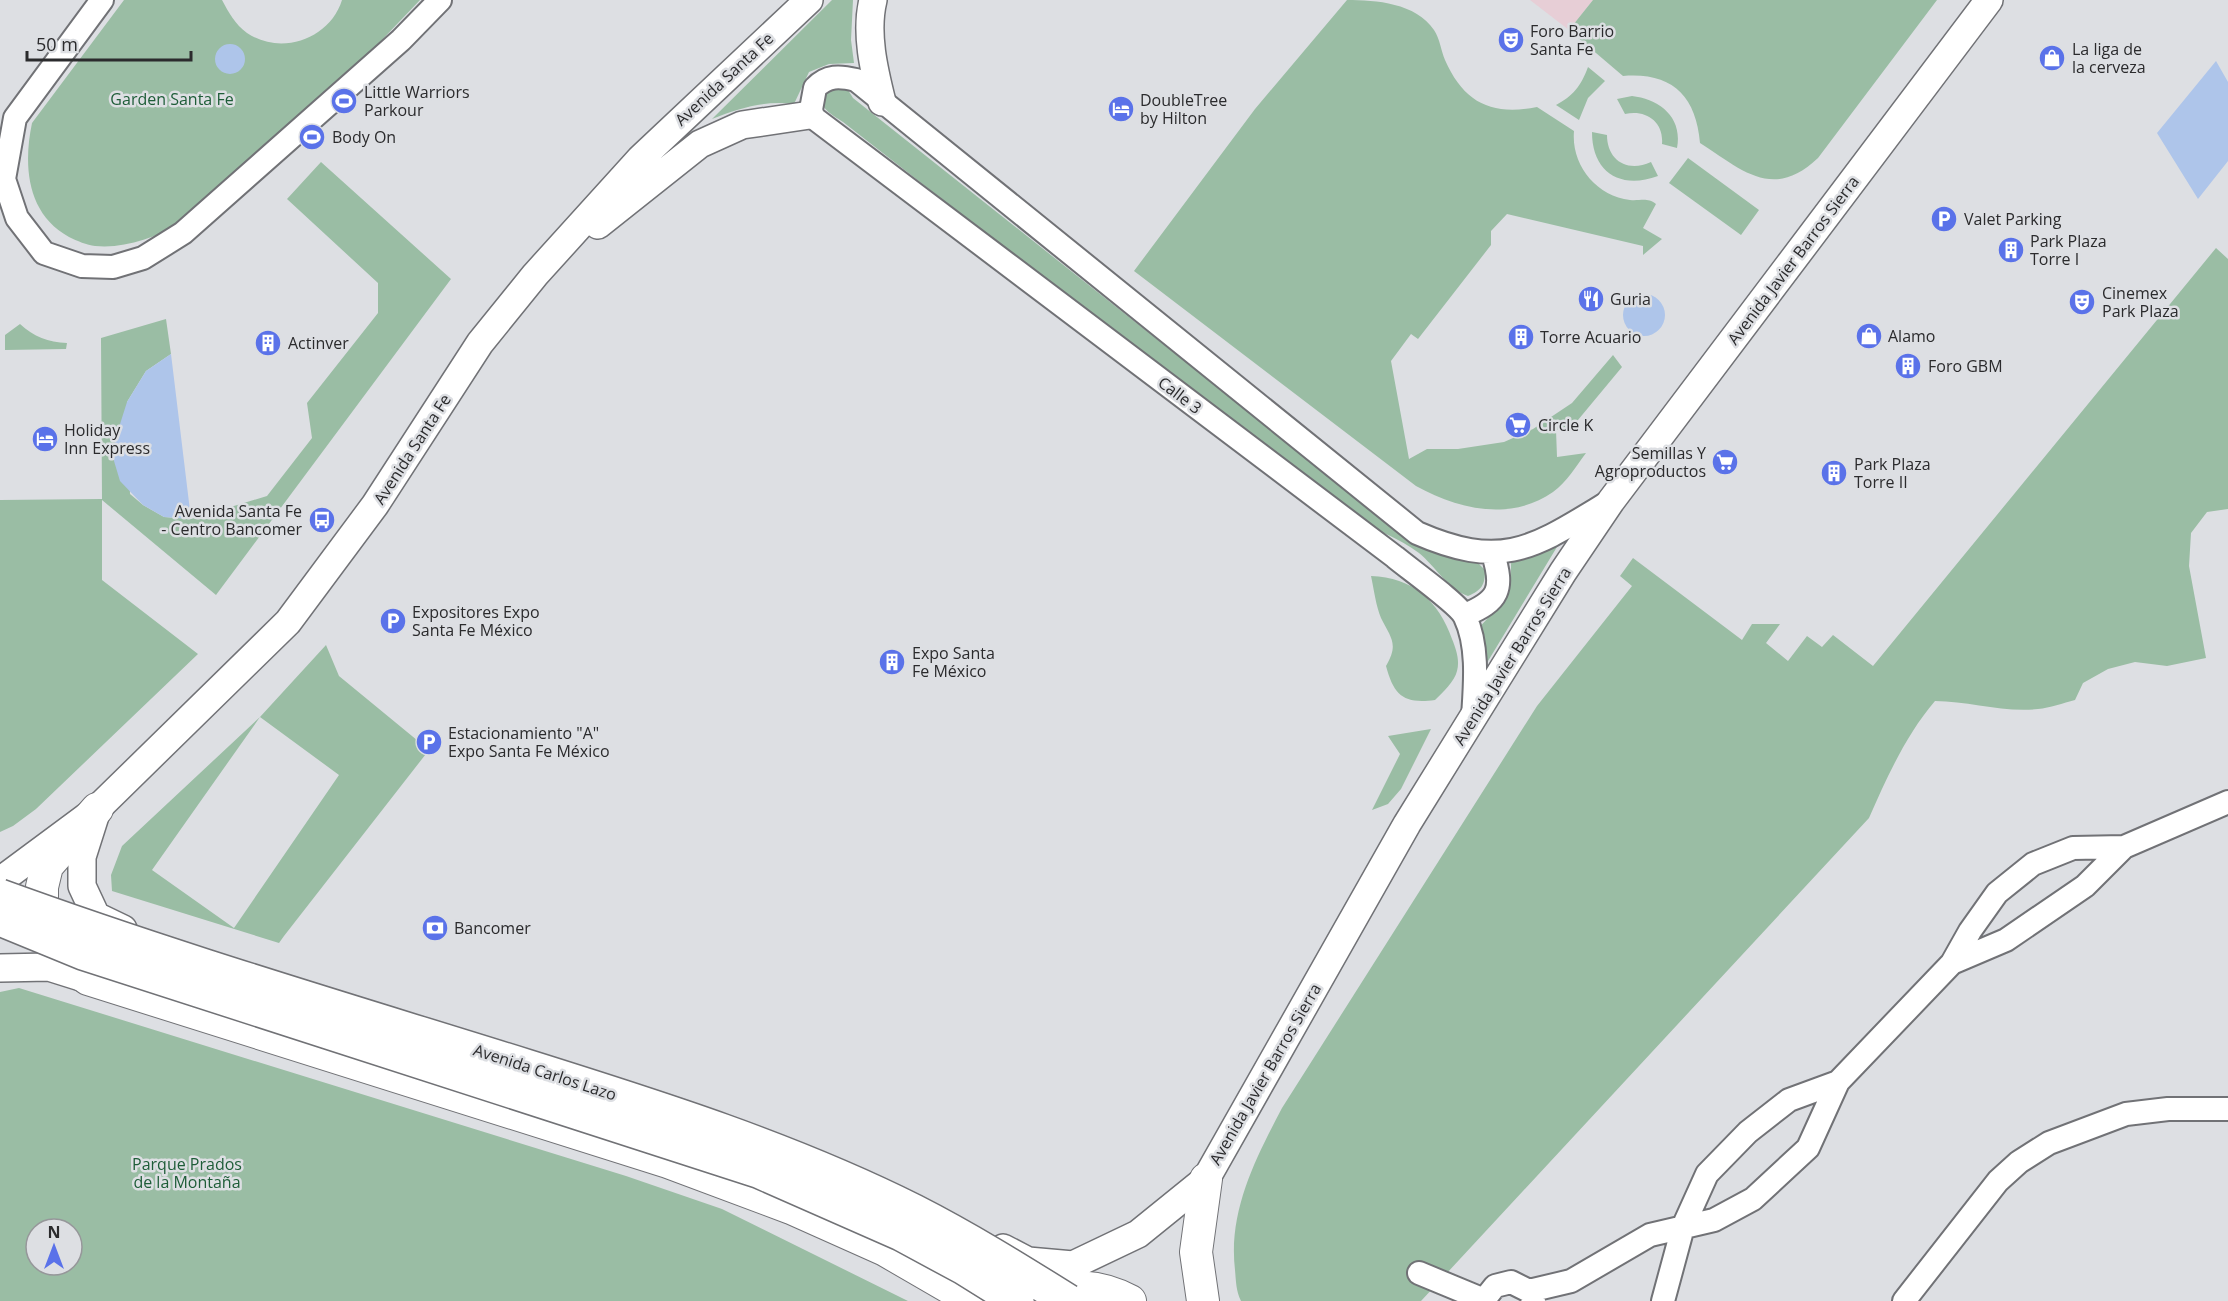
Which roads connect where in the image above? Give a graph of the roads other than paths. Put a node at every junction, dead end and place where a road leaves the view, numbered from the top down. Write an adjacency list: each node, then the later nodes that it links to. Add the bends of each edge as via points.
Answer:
1 (102, 0): 2 (street, via 15,118 4,180 17,218 44,253 82,266 113,267 143,258 183,233 401,40)
2 (440, 0)
3 (809, 0): 8 (street, Avenida Santa Fe, via 640,159)
4 (873, 0): 6 (street, via 872,56)
5 (1989, 0): 9 (street, Avenida Javier Barros Sierra)
6 (882, 102): 7 (street, via 856,80 831,78 815,88); 10 (street, via 1417,533 1442,544)
7 (810, 115): 8 (street, via 742,125 700,144); 11 (street, Calle 3, via 1395,557)
8 (535, 275): 14 (street, Avenida Santa Fe, via 480,343 375,505 288,622)
9 (1611, 501): 10 (street, via 1548,539); 12 (street, Avenida Javier Barros Sierra)
10 (1493, 554): 11 (street, via 1499,581 1497,593)
11 (1465, 615): 12 (street, via 1474,670)
12 (1473, 717): 26 (street, Avenida Javier Barros Sierra, via 1407,824)
13 (2228, 802): 15 (street)
14 (97, 809): 16 (street, Avenida Santa Fe); 21 (main road, via 47,866 42,887 42,904 65,962); 24 (street, Avenida Carlos Lazo, via 82,857 82,886 96,916 115,927)
15 (2124, 847): 19 (street, via 2085,886 2006,940); 19 (street, via 2073,848 2033,864 1997,893)
16 (6, 872)
17 (0, 896): 35 (highway, Avenida Carlos Lazo, bridge, via 90,929 601,1089 772,1148 980,1245)
18 (0, 919): 33 (highway, Avenida Carlos Lazo, bridge, via 83,953 758,1171 901,1234)
19 (1952, 963): 22 (street)
20 (0, 968): 21 (street, via 49,967)
21 (88, 979): 25 (main road)
22 (1838, 1082): 27 (street, via 1789,1100 1748,1132 1707,1174); 27 (street, via 1808,1148 1753,1199 1714,1220)
23 (2228, 1109): 39 (street, via 2168,1108 2126,1114 2049,1143 1998,1181)
24 (777, 1137): 25 (main road); 28 (street, Avenida Carlos Lazo, via 871,1179)
25 (668, 1162): 32 (main road, via 791,1208 864,1241)
26 (1206, 1179): 28 (street, Avenida Javier Barros Sierra, via 1138,1234 1073,1265); 37 (main road, via 1196,1252)
27 (1683, 1227): 30 (street, via 1650,1235 1571,1281); 38 (street)
28 (1028, 1261)
29 (1419, 1273): 31 (street)
30 (1532, 1296): 31 (street, via 1520,1284 1502,1282)
31 (1484, 1300)
32 (973, 1301)
33 (1017, 1301)
34 (1031, 1301): 36 (main road, via 1066,1287 1098,1289)
35 (1068, 1301)
36 (1130, 1301)
37 (1203, 1301)
38 (1662, 1301)
39 (1904, 1301)

